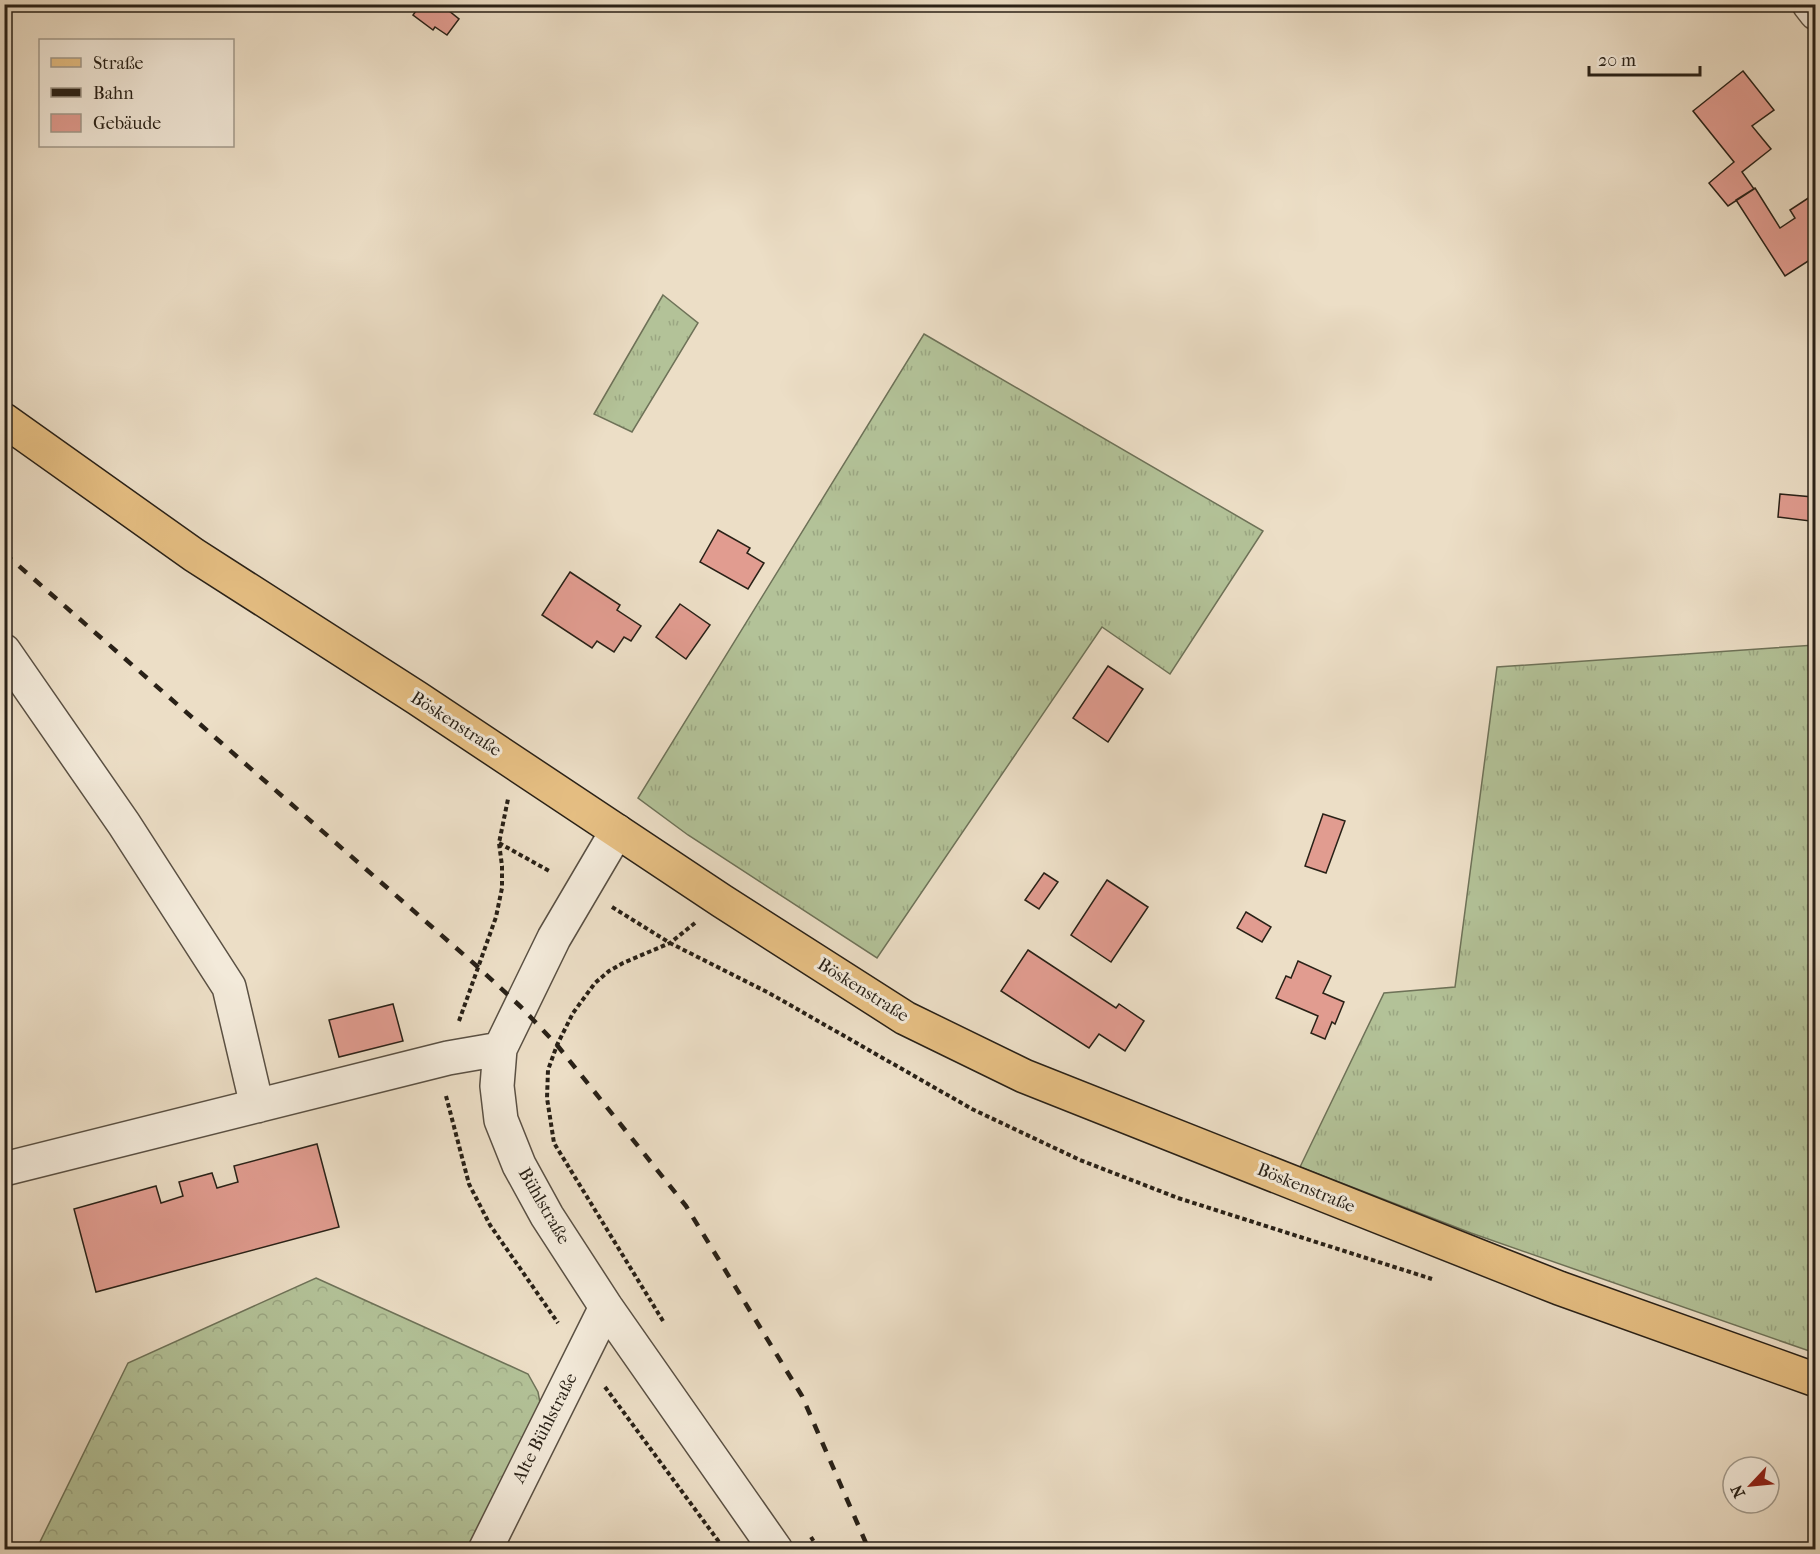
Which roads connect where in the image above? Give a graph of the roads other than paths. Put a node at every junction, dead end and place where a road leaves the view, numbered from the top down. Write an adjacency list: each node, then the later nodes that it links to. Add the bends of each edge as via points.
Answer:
1 (1809, 4): 2 (street)
2 (1815, 13)
3 (4, 420): 5 (main road, Böskenstraße, via 194,555)
4 (4, 651): 7 (street, via 124,824 229,987)
5 (617, 831): 6 (street, Bühlstraße, via 554,938); 10 (main road, Böskenstraße, via 905,1018 1023,1076 1559,1288)
6 (500, 1049): 7 (street, via 448,1058); 9 (street, Bühlstraße, via 497,1086 501,1120 519,1165)
7 (257, 1106): 8 (street)
8 (4, 1169)
9 (606, 1307): 11 (street, Alte Bühlstraße); 12 (street, Bühlstraße)
10 (1815, 1380)
11 (485, 1550)
12 (777, 1550)

